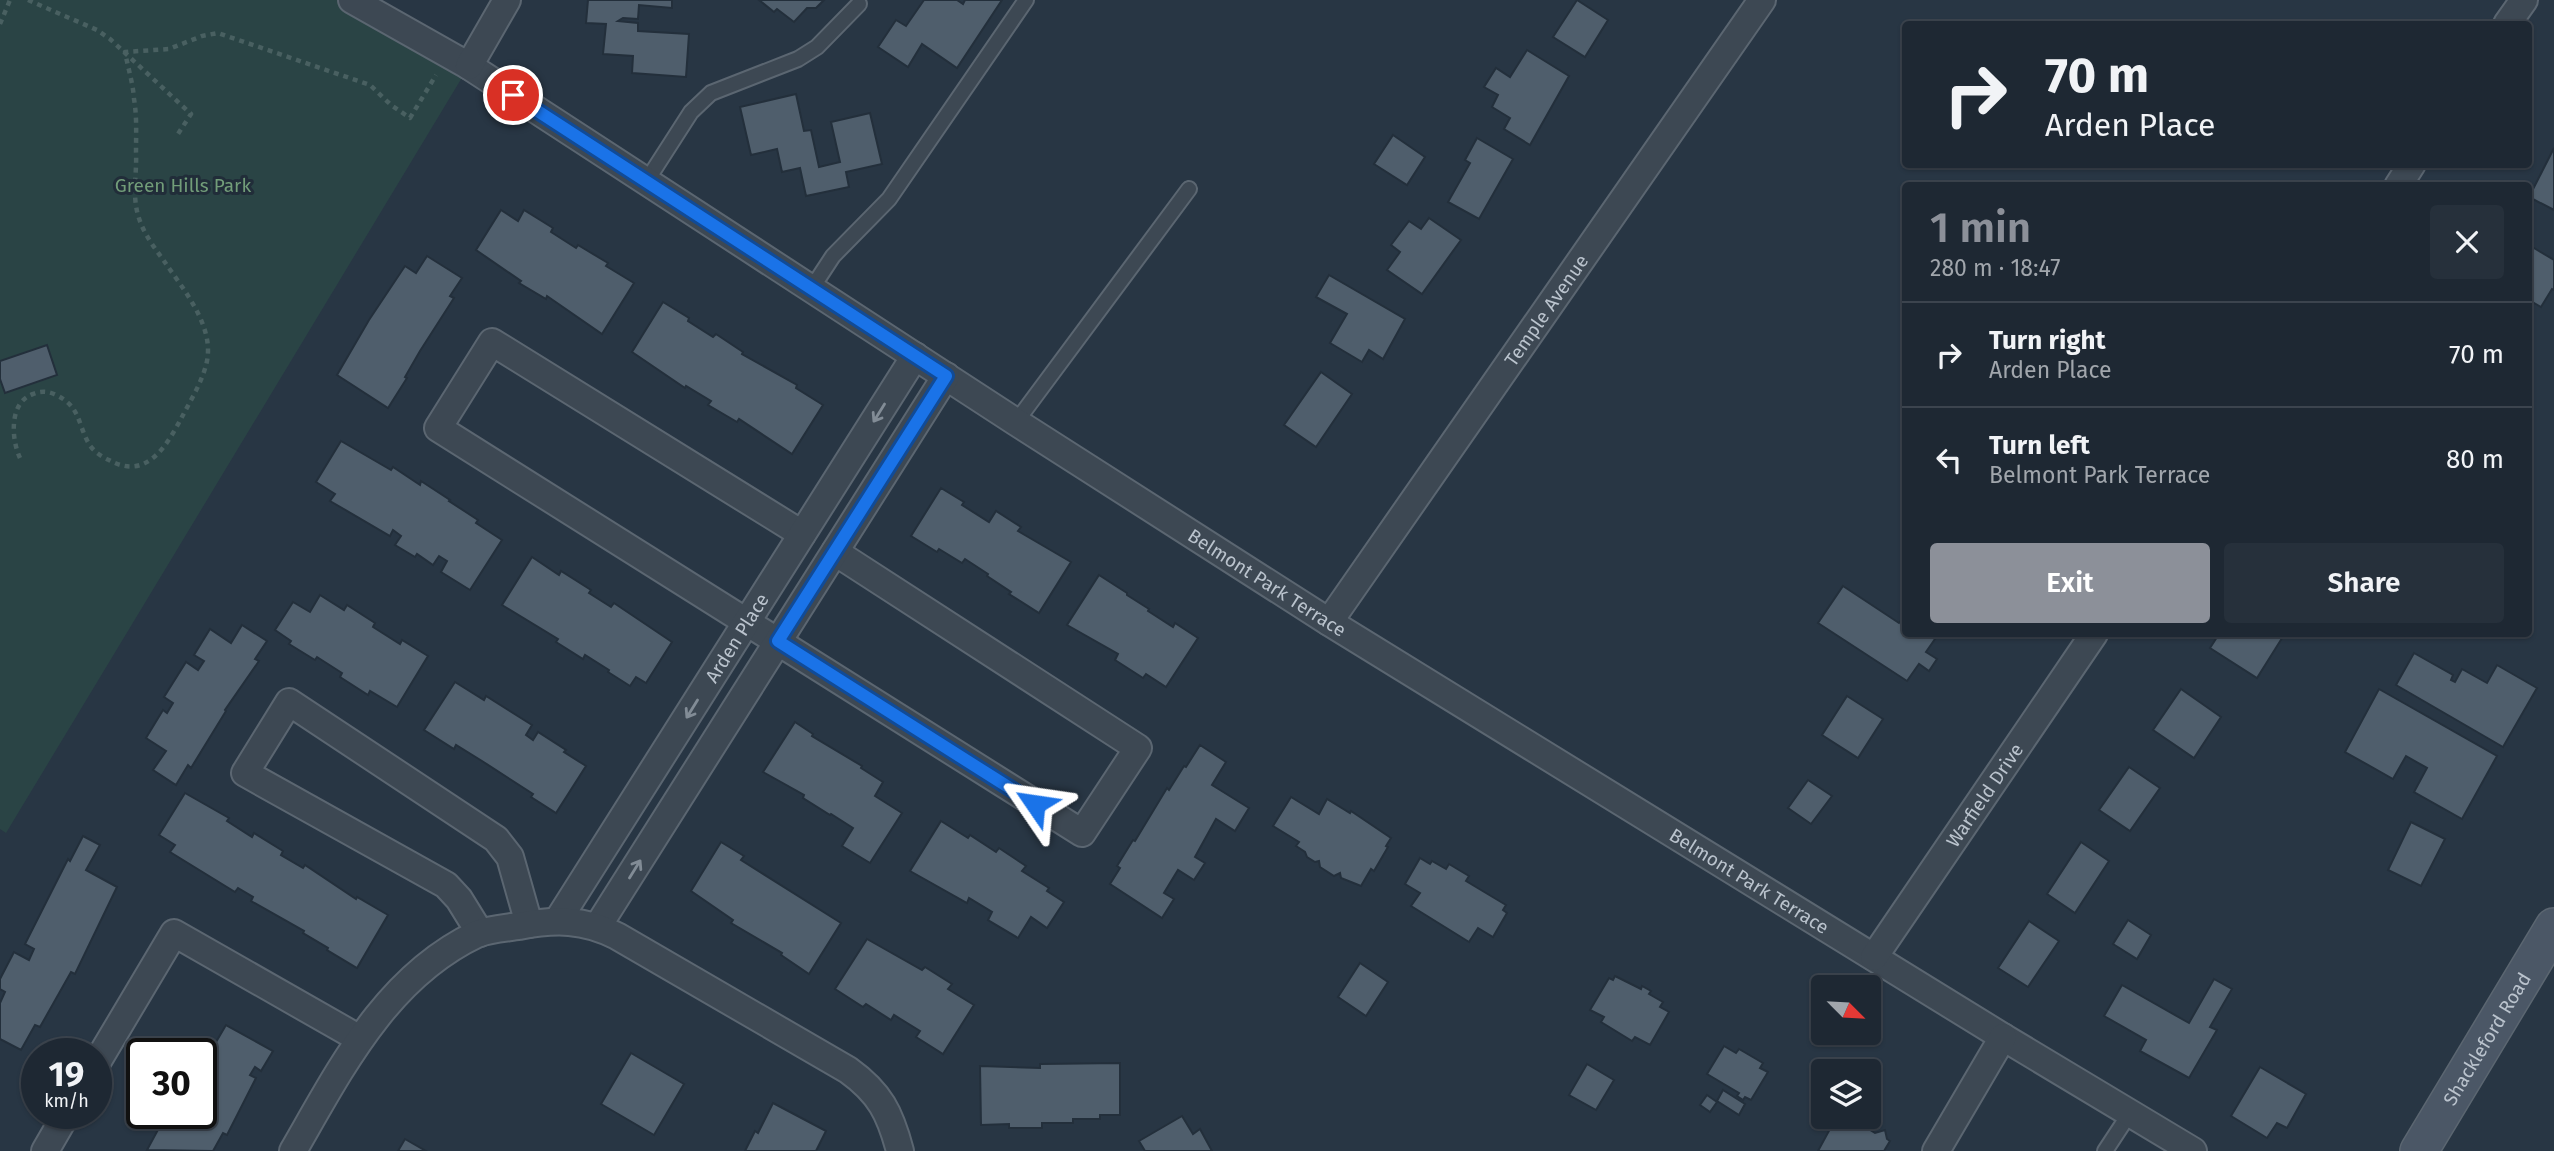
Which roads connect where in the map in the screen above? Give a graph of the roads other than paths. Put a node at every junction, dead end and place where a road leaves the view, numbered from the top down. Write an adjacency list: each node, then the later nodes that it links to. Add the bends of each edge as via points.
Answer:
1 (352, 0): 8 (street, Belmont Park Terrace)
2 (507, 0): 8 (street)
3 (1026, 0): 11 (lane, via 896,190 833,256)
4 (1762, 0): 18 (street, Temple Avenue)
5 (2524, 0): 7 (street)
6 (859, 4): 9 (lane, via 799,59 705,98)
7 (2509, 21)
8 (459, 60): 9 (street, Belmont Park Terrace)
9 (646, 182): 11 (street, Belmont Park Terrace)
10 (1189, 190): 14 (lane)
11 (811, 288): 12 (street, Belmont Park Terrace)
12 (915, 356): 13 (street, Belmont Park Terrace); 15 (street, Arden Place, one-way to 15)
13 (946, 376): 14 (street, Belmont Park Terrace); 16 (street, Arden Place)
14 (1016, 422): 18 (street, Belmont Park Terrace)
15 (802, 534): 17 (street, Arden Place); 17 (street, via 492,342 478,364 438,428)
16 (835, 552): 20 (street, Arden Place); 20 (street, via 1138,748 1082,833)
17 (747, 621): 20 (street); 21 (street, Arden Place, one-way to 21)
18 (1329, 622): 26 (street, Belmont Park Terrace)
19 (2092, 637): 26 (street, Warfield Drive)
20 (778, 641): 23 (street, Arden Place, one-way to 20)
21 (558, 920): 22 (street); 23 (street)
22 (529, 924): 25 (street); 25 (street, via 510,857 496,839 289,702 245,773 446,885)
23 (598, 926): 34 (street, via 865,1083 887,1110)
24 (2553, 931): 38 (street, Shackleford Road)
25 (480, 933): 29 (street, via 407,983)
26 (1874, 957): 27 (street, Belmont Park Terrace)
27 (2003, 1037): 30 (street, Belmont Park Terrace); 35 (street)
28 (112, 1038): 29 (street, via 174,933)
29 (360, 1039): 33 (street)
30 (2130, 1113): 36 (lane); 37 (street, Belmont Park Terrace)
31 (58, 1129): 32 (street)
32 (45, 1151)
33 (293, 1151)
34 (900, 1151)
35 (1936, 1151)
36 (2105, 1151)
37 (2193, 1151)
38 (2419, 1151)

